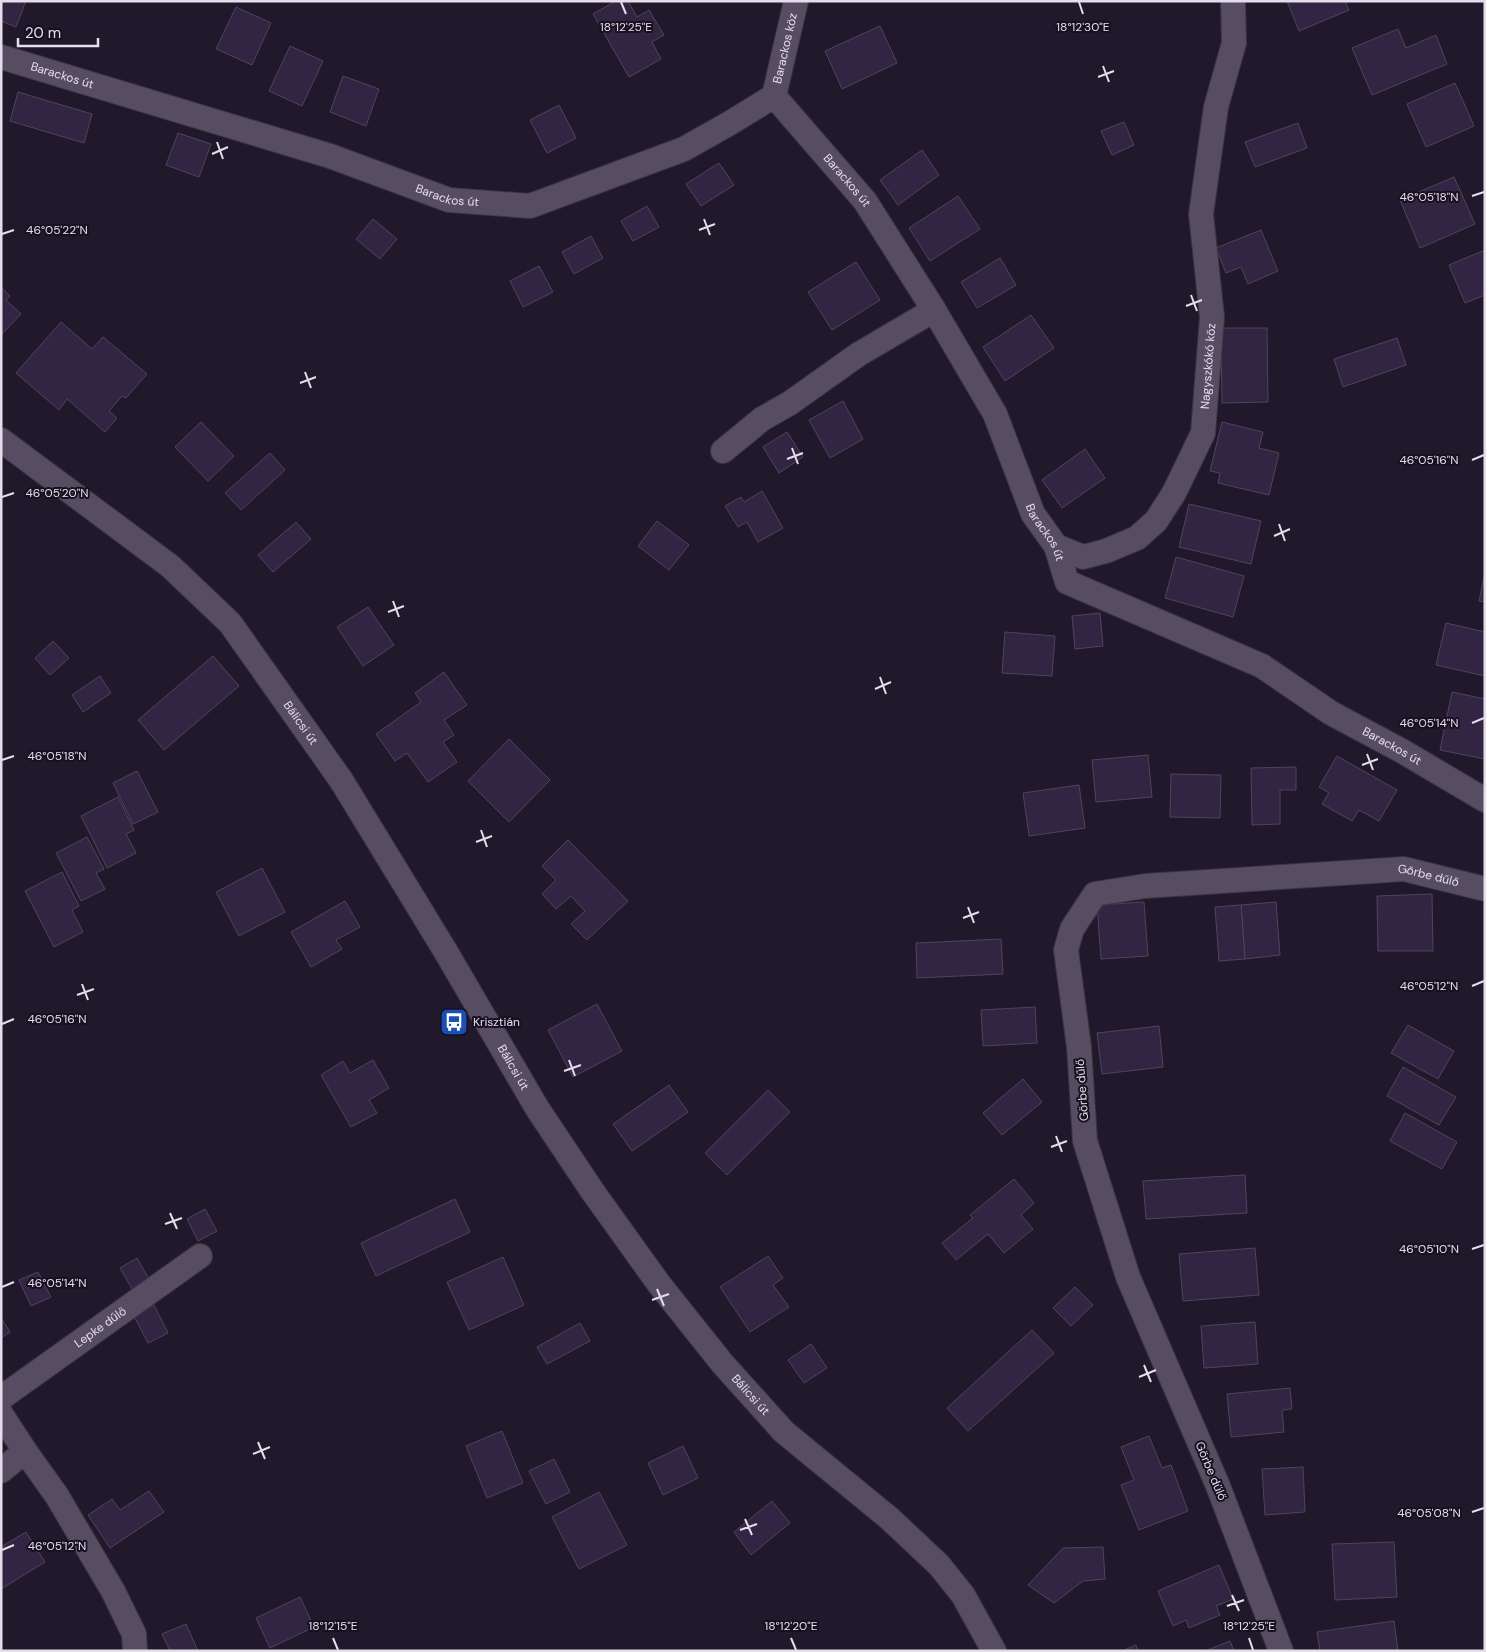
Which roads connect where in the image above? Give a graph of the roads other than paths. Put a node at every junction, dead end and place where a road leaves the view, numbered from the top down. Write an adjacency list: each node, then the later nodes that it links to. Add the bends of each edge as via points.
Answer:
1 (796, 1): 4 (street, Barackos köz)
2 (1233, 1): 8 (street, Nagyszkókó köz, via 1234,43 1216,107 1201,214 1212,317 1203,433 1174,493 1156,521 1137,538 1083,557)
3 (1, 57): 4 (street, Barackos út, via 330,156 449,200 530,206 684,149)
4 (774, 96): 5 (street, Barackos út, via 865,201)
5 (934, 310): 7 (street, via 859,354 762,419); 8 (street, Barackos út, via 995,414 1033,514)
6 (1, 440): 17 (street, Bálicsi út, via 170,566 230,623 341,780 537,1108 659,1284 722,1363 784,1432 889,1518 939,1565 963,1595)
7 (723, 451)
8 (1056, 546): 9 (street, Barackos út, via 1067,582 1262,666 1331,713)
9 (1485, 800)
10 (1485, 889): 18 (street, Görbe dűlő, via 1404,869 1145,886 1095,894 1072,930 1066,950 1080,1047 1085,1141 1128,1277 1218,1486)
11 (200, 1256): 12 (street, Lepke dűlő)
12 (1, 1398)
13 (1, 1414): 14 (street)
14 (25, 1452): 15 (street); 16 (street, via 57,1496 113,1591 134,1634)
15 (1, 1471)
16 (135, 1651)
17 (994, 1651)
18 (1281, 1651)

